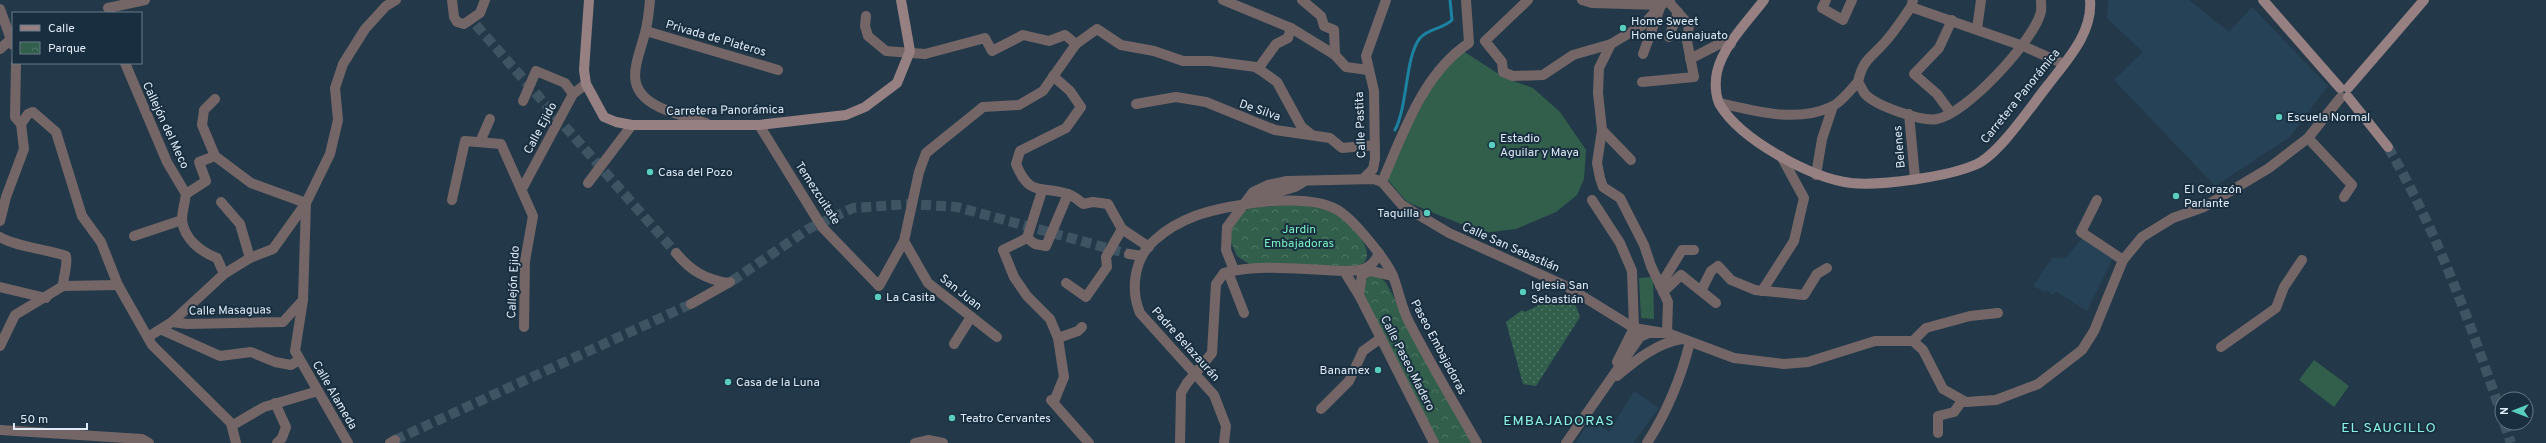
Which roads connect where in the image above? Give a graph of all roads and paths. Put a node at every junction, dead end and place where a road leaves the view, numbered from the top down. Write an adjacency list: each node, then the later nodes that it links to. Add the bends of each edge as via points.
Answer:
1 (145, 0): 24 (street)
2 (396, 0): 90 (street, via 386,6 365,29 343,64 335,88 338,120 330,154)
3 (452, 0): 4 (street, via 457,22 472,23 480,13)
4 (485, 0)
5 (589, 0): 52 (street, Carretera Panorámica, via 584,70)
6 (650, 0): 31 (street)
7 (901, 0): 39 (street)
8 (1223, 0): 29 (street)
9 (1302, 0): 41 (street, via 1321,16 1324,26 1334,30)
10 (1466, 0): 79 (street, via 1468,43 1452,54 1413,112)
11 (1528, 0): 35 (street, via 1485,41 1502,62 1503,72 1513,76 1544,74 1573,55)
12 (1764, 0): 36 (street)
13 (1826, 0): 14 (street, via 1822,8 1843,20)
14 (1852, 0)
15 (1981, 0): 30 (street)
16 (2042, 0): 37 (street, via 2041,14)
17 (2090, 0): 45 (street, Carretera Panorámica, via 2088,27)
18 (2263, 0): 53 (street)
19 (2424, 0): 53 (street)
20 (1587, 1): 22 (street)
21 (1382, 2): 48 (street, Calle Pastita, via 1366,56)
22 (1666, 2): 26 (street); 35 (street, via 1643,26); 40 (street)
23 (1912, 3): 28 (street); 51 (street, via 1885,42 1867,58)
24 (108, 7)
25 (0, 8): 33 (street)
26 (1678, 12): 32 (street); 42 (street, via 1690,25 1687,42)
27 (866, 16): 39 (street, via 868,36 886,51)
28 (1952, 20): 30 (street); 60 (street, via 1939,48 1914,74 1937,94)
29 (1291, 28): 41 (street); 46 (street, via 1288,38 1276,44)
30 (1977, 29): 37 (street)
31 (646, 31): 47 (street, Privada de Plateros); 63 (street, via 634,73 636,86 646,99 659,107)
32 (1669, 37)
33 (12, 42): 38 (street)
34 (1076, 44): 39 (street, via 1065,35 1049,41 1023,35 992,51 985,38 925,54); 46 (street, via 1097,29 1121,45 1154,51 1183,61 1210,61); 49 (street)
35 (1611, 44): 67 (street, via 1599,68 1598,93)
36 (1731, 44): 42 (street, via 1721,43); 57 (street, via 1718,71 1716,88)
37 (2023, 46): 45 (street); 60 (street, via 1991,79)
38 (0, 49)
39 (910, 51): 66 (street, Carretera Panorámica, via 897,83 865,106 846,115)
40 (1643, 54)
41 (1335, 55): 48 (street, via 1346,67)
42 (1690, 59): 50 (street, via 1694,77)
43 (16, 64): 64 (street, via 15,117)
44 (124, 64): 83 (street, Callejón del Meco, via 167,162)
45 (2064, 64): 78 (street, Carretera Panorámica, via 1994,151 1978,163 1962,169)
46 (1258, 69): 68 (street, via 1277,82 1301,126)
47 (778, 70)
48 (1368, 70): 71 (street, Calle Pastita, via 1374,91)
49 (1053, 76): 82 (street, via 1070,91 1081,107 1066,128 1020,151 1016,164 1021,176); 99 (street, via 1043,91 1019,105 983,107 926,152)
50 (1642, 82)
51 (1858, 82): 59 (street); 61 (street, via 1866,95 1878,103)
52 (586, 84): 54 (street, Calle Ejido); 65 (street, Carretera Panorámica, via 604,117)
53 (2344, 93): 69 (street); 72 (street)
54 (573, 94): 56 (street, via 565,83 536,71); 81 (street, Calle Ejido)
55 (215, 99): 73 (street, via 204,110 202,125)
56 (523, 101)
57 (1719, 103): 59 (street, via 1793,116); 74 (street, Carretera Panorámica, via 1742,129)
58 (1136, 104): 68 (street, De Silva, via 1176,97 1206,102 1275,130)
59 (1833, 106): 76 (street, via 1822,139)
60 (1951, 113): 61 (street, via 1937,120)
61 (1909, 114): 78 (street, Belenes)
62 (490, 119): 70 (street)
63 (706, 123): 65 (street, Carretera Panorámica); 66 (street, Carretera Panorámica)
64 (21, 124): 94 (street, via 24,150 6,197); 115 (street, via 28,114 33,112 56,132 82,216 101,242)
65 (632, 125): 80 (street)
66 (759, 125): 99 (street, Temezcuitate, via 822,227 879,286)
67 (1602, 130): 75 (street); 118 (street, via 1597,163 1603,187 1620,198 1644,245 1650,266)
68 (1312, 136): 71 (street, De Silva, via 1330,138 1342,148)
69 (2308, 138): 85 (street, via 2352,185); 107 (street, via 2268,168 2204,207 2156,226 2142,237)
70 (480, 142): 81 (street, via 501,144); 86 (street, via 465,141)
71 (1375, 145): 77 (street, Calle Pastita, via 1373,169)
72 (2388, 148)
73 (215, 156): 83 (street, via 199,162 206,182); 90 (street, via 251,183)
74 (1781, 156): 76 (street, Carretera Panorámica); 120 (street, via 1804,198 1794,241)
75 (1631, 160)
76 (1816, 175): 78 (street, Carretera Panorámica, via 1864,184)
77 (1365, 177): 79 (street); 91 (street, via 1268,184 1254,192)
78 (1915, 178)
79 (1382, 182): 132 (street, Calle San Sebastián, via 1402,205 1449,233 1566,286)
80 (588, 183)
81 (522, 189): 130 (street, Callejón Ejido, via 533,216 525,261)
82 (1042, 191): 84 (street); 98 (street)
83 (186, 194): 93 (street)
84 (1068, 194): 95 (street, via 1084,204 1108,204); 98 (street, via 1046,246 1035,244)
85 (2344, 196)
86 (452, 200)
87 (1592, 200): 132 (street, via 1620,243 1632,271)
88 (2097, 200): 107 (street, via 2080,232)
89 (221, 202): 106 (street, via 240,224)
90 (306, 203): 106 (street, via 273,249); 123 (street, Calle Alameda)
91 (1245, 203): 92 (street, Paseo Embajadoras); 104 (street, Paseo Embajadoras, via 1327,205 1344,214); 110 (street, via 1230,221 1225,234)
92 (1217, 211): 100 (street, Padre Belazaurán, via 1195,216 1156,239); 110 (street, via 1222,220)
93 (182, 220): 96 (street); 112 (street, via 192,243 203,253 217,258)
94 (0, 222)
95 (1122, 229): 100 (street); 114 (street, via 1106,256 1107,267 1086,297)
96 (134, 236)
97 (0, 237): 117 (street, via 6,241 66,256 68,266 62,275)
98 (1027, 238): 137 (street, via 1002,250 1014,277 1027,296 1050,319)
99 (904, 241): 128 (street, San Juan, via 928,283)
100 (1148, 247): 105 (street, Padre Belazaurán)
101 (1694, 250): 118 (street, via 1682,250)
102 (676, 253): 125 (street, via 696,273 712,280 730,282)
103 (1129, 254): 105 (street)
104 (1378, 254): 111 (street, via 1375,263 1368,268); 113 (street, Paseo Embajadoras)
105 (1142, 256): 161 (street, Padre Belazaurán, via 1135,279 1135,300 1140,313 1214,395 1226,426)
106 (250, 258): 112 (street)
107 (2123, 260): 147 (street, via 2094,331 2082,350 2038,384 1996,400 1980,403)
108 (2302, 260): 143 (street, via 2284,287 2276,308)
109 (1827, 268): 120 (street, via 1817,274 1804,295)
110 (1228, 271): 111 (street); 126 (street); 160 (street, bridge, via 1216,284 1212,353 1181,393)
111 (1344, 271): 121 (street, Calle Paseo Madero)
112 (224, 274): 129 (street)
113 (1393, 276): 121 (street, via 1371,271 1362,275); 163 (street, Paseo Embajadoras, via 1397,295 1408,320)
114 (1066, 283)
115 (118, 285): 117 (street); 135 (street)
116 (0, 286): 122 (street)
117 (63, 286): 122 (street)
118 (1662, 289): 119 (street, via 1681,274); 134 (street, via 1668,302)
119 (1702, 289): 120 (street, via 1711,271 1718,266 1730,280); 124 (street)
120 (1762, 290)
121 (1359, 295): 138 (street, Calle Paseo Madero)
122 (46, 298): 142 (street, via 15,315)
123 (303, 300): 129 (street, Calle Masaguas, via 283,322); 144 (street, Calle Alameda, via 294,344)
124 (1716, 303)
125 (691, 304)
126 (1244, 313)
127 (1998, 313): 140 (street, via 1970,316 1926,328)
128 (971, 317): 136 (street, San Juan); 141 (street)
129 (172, 322): 133 (street)
130 (524, 327)
131 (1082, 327): 137 (street)
132 (1634, 328): 134 (street); 145 (street, via 1622,348)
133 (162, 330): 135 (street); 144 (street, via 220,356 251,352 275,362 291,364)
134 (1667, 333): 139 (street); 145 (street, via 1649,333 1640,337)
135 (148, 337): 150 (street, via 159,354)
136 (997, 337)
137 (1058, 338): 159 (street, via 1064,377 1055,399 1051,400)
138 (1381, 338): 149 (street, via 1363,351 1349,380); 162 (street, Calle Paseo Madero)
139 (1687, 340): 140 (street, via 1734,358 1784,364 1808,362 1874,341); 145 (street, via 1668,342 1650,352 1635,361); 165 (street, via 1685,362 1664,417)
140 (1913, 341): 147 (street, via 1923,350 1943,389)
141 (954, 344)
142 (0, 346)
143 (2221, 347)
144 (299, 360): 146 (street, Calle Alameda)
145 (1610, 383): 164 (street)
146 (318, 391): 148 (street); 156 (street, Calle Alameda)
147 (1962, 401): 152 (street, via 1954,412 1938,416)
148 (275, 403): 150 (street); 155 (street, via 286,427)
149 (1321, 409)
150 (233, 425): 154 (street)
151 (0, 430): 153 (street, via 142,439)
152 (1938, 433)
153 (149, 443)
154 (236, 443)
155 (277, 443)
156 (348, 443)
157 (915, 443): 158 (street, via 928,440)
158 (943, 443)
159 (1089, 443)
160 (1180, 443)
161 (1224, 443)
162 (1434, 443)
163 (1476, 443)
164 (1566, 443)
165 (1647, 443)

